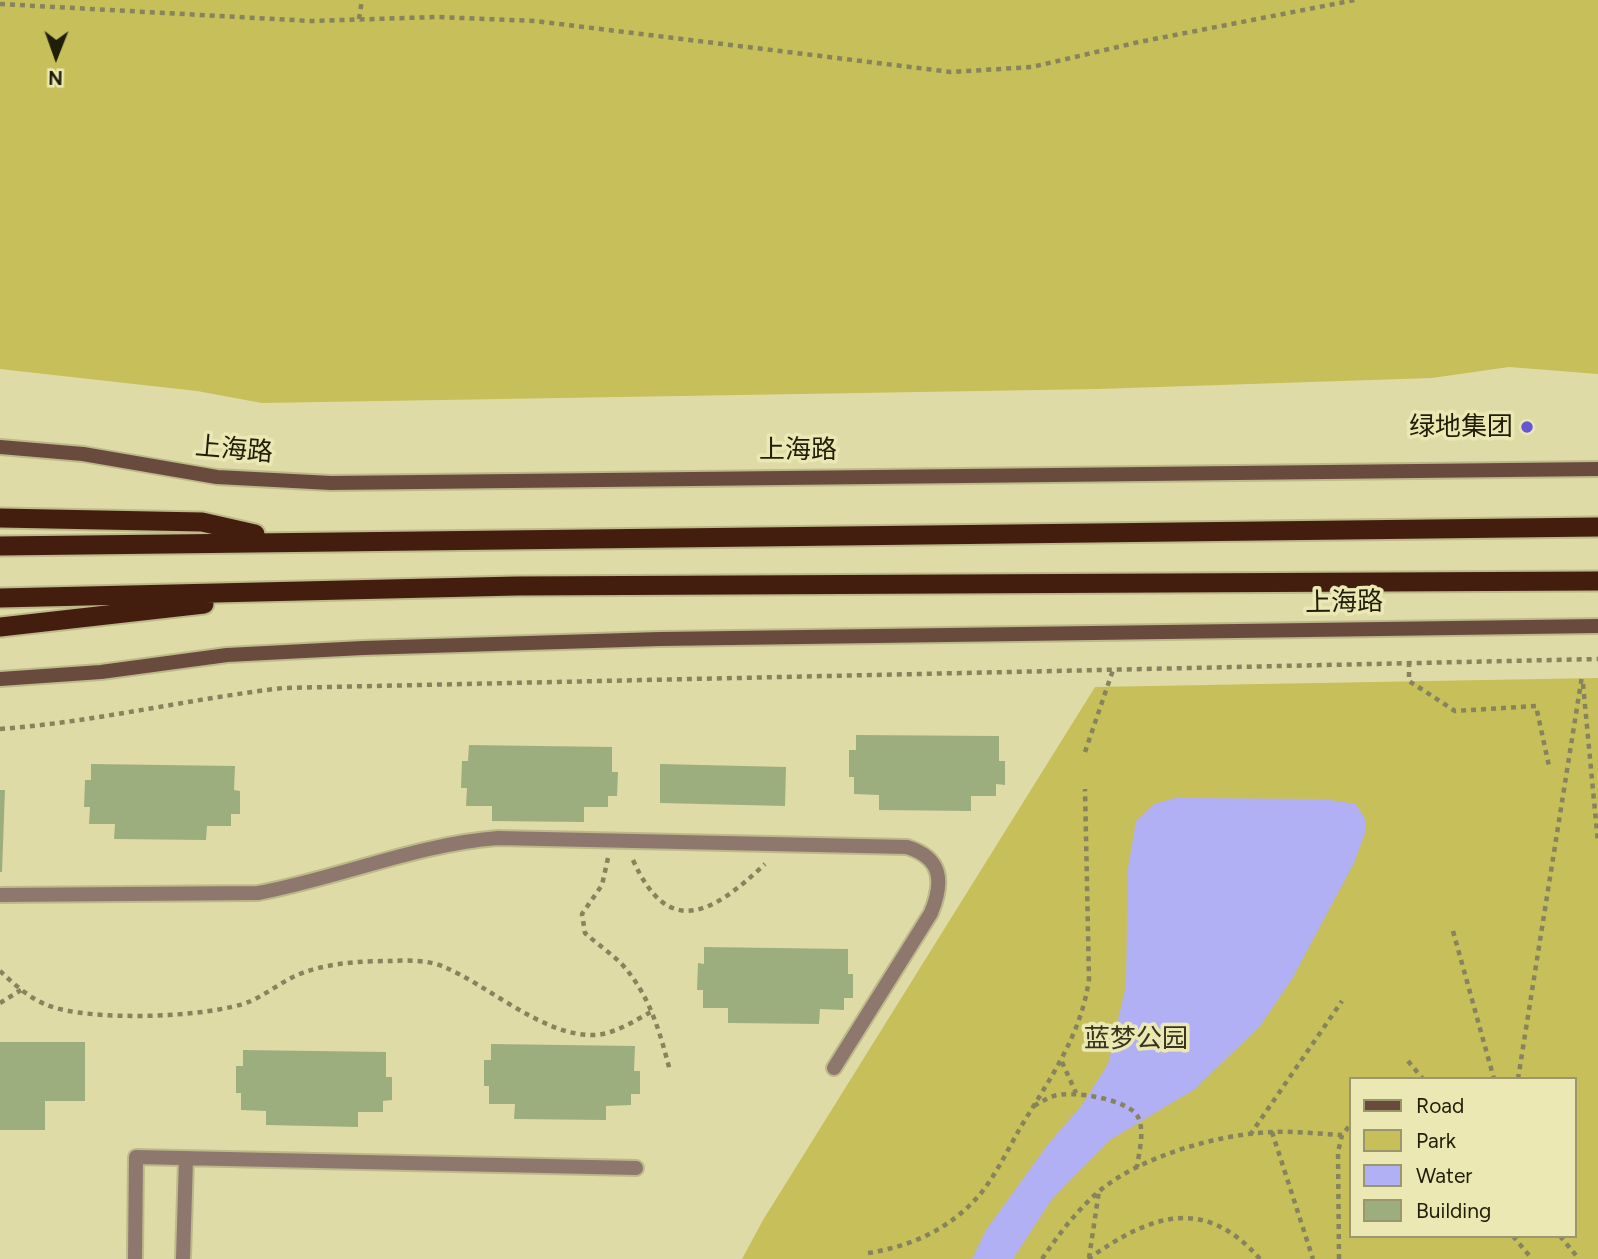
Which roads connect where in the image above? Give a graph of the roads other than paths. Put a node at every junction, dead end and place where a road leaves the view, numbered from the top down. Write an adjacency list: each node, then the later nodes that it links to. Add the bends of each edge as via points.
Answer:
1 (0, 447): 2 (main road, 上海路, via 83,454 217,477 331,483)
2 (1598, 469)
3 (0, 517): 5 (highway, via 202,522)
4 (1598, 527): 5 (highway)
5 (287, 541): 6 (highway)
6 (0, 546)
7 (1598, 581): 8 (highway, 上海路)
8 (308, 591): 9 (highway, 上海路); 11 (highway)
9 (0, 598)
10 (1598, 626): 12 (main road, 上海路, via 660,639 363,648 227,655 101,672)
11 (0, 627)
12 (0, 679)
13 (0, 895): 14 (lane, via 258,893 462,841 498,838 907,847 926,853 937,869 939,892 931,913)
14 (834, 1068)
15 (186, 1158): 16 (lane); 17 (lane, via 136,1157); 18 (lane)
16 (636, 1168)
17 (135, 1259)
18 (183, 1259)

